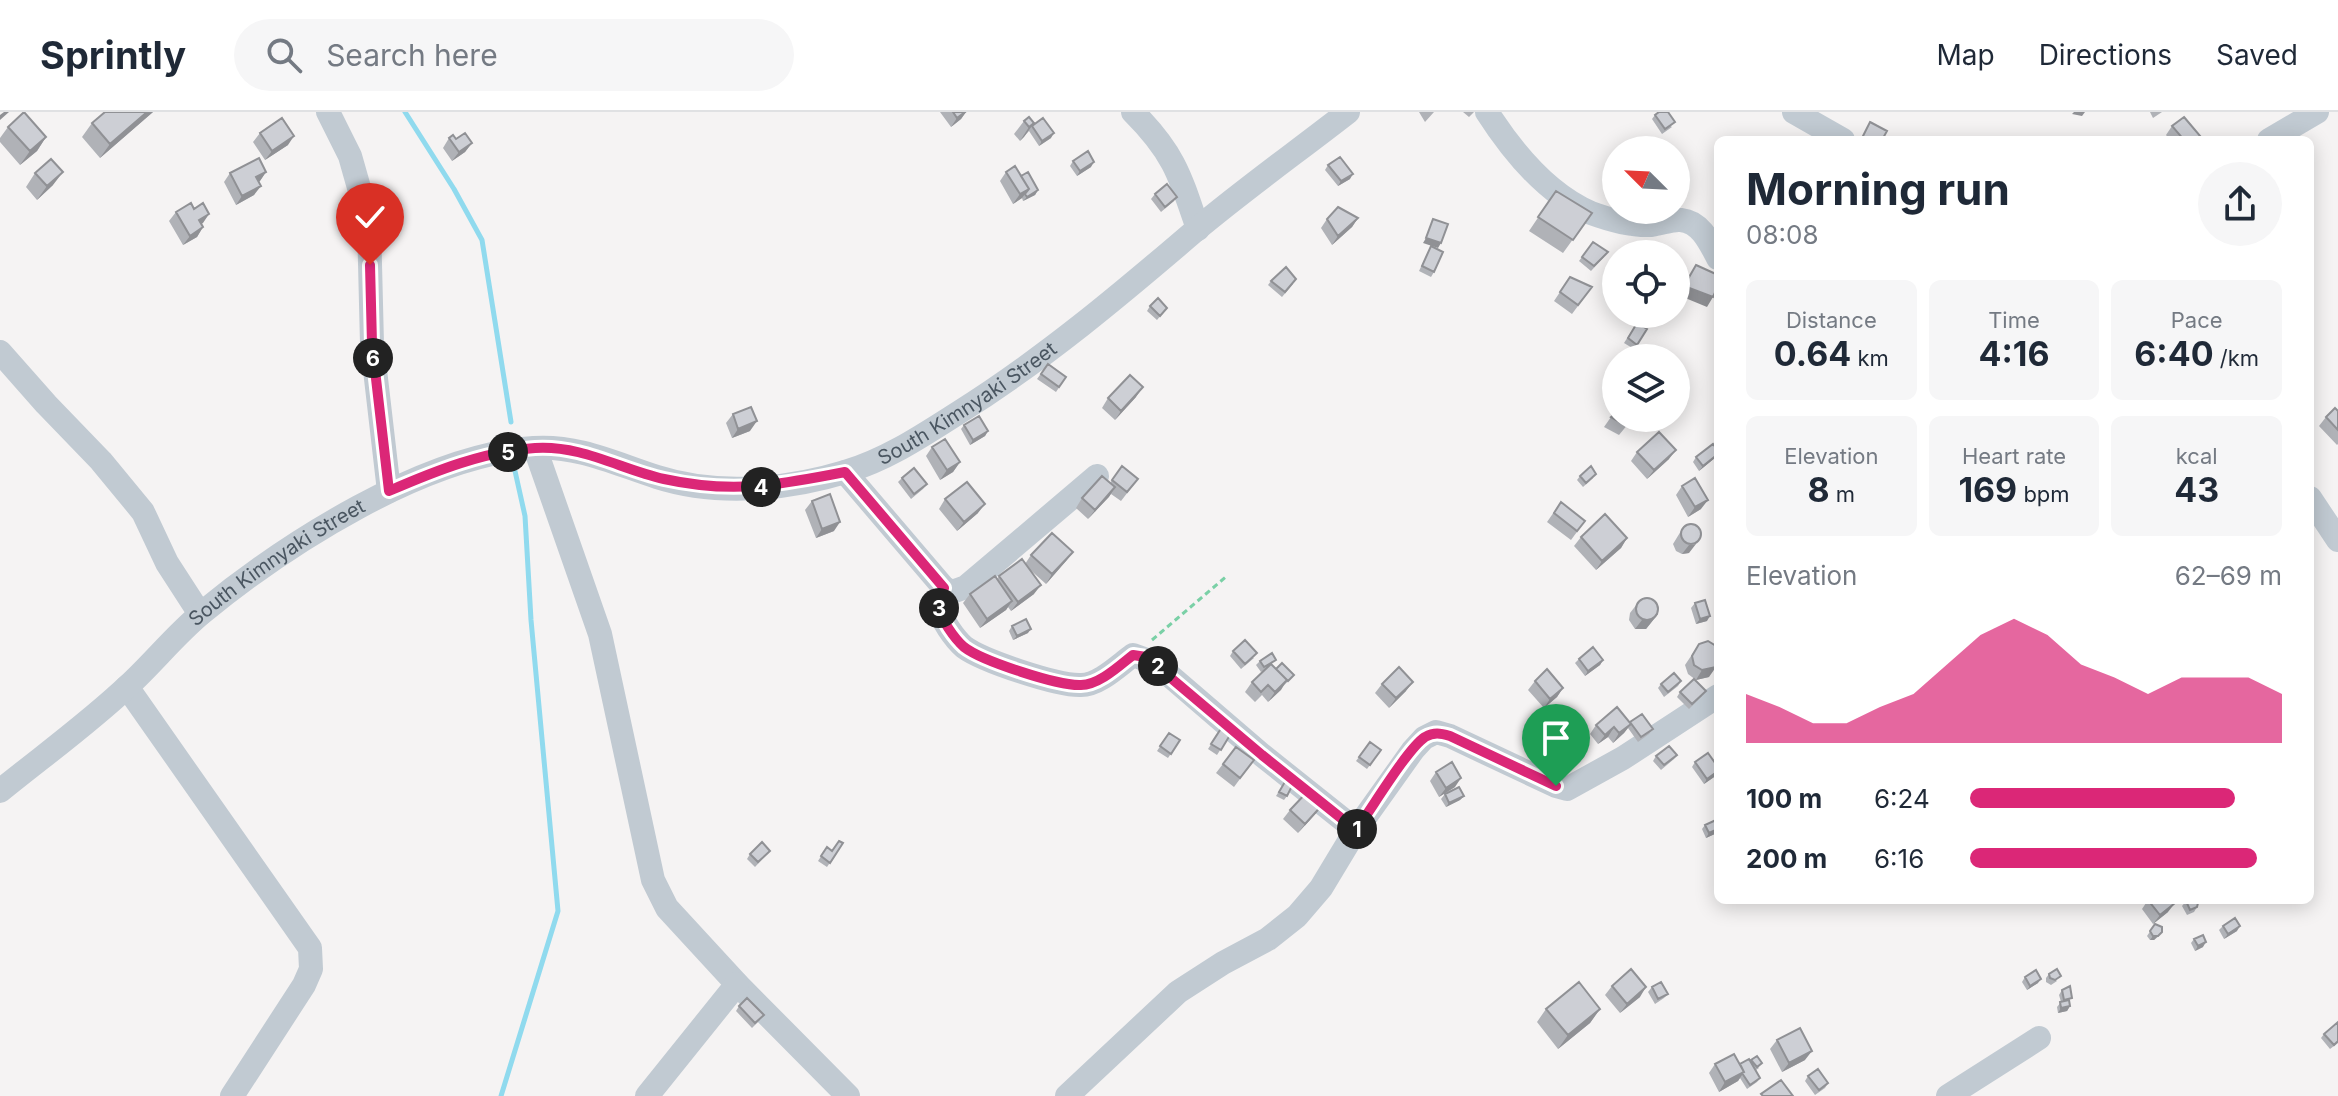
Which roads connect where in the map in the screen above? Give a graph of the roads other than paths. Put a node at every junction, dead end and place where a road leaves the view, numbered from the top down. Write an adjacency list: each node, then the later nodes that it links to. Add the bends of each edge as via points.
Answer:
1 (328, 112): 15 (street, via 350,156 369,223 372,344)
2 (1133, 112): 9 (street, via 1173,159)
3 (1348, 112): 9 (street, South Kimnyaki Street)
4 (1487, 112): 10 (street, via 1526,165 1562,196 1625,224 1693,224)
5 (1794, 112): 7 (street)
6 (2317, 112): 8 (street)
7 (1836, 136)
8 (2276, 136)
9 (1198, 229): 13 (street, South Kimnyaki Street, via 1016,377 908,444)
10 (1714, 251)
11 (0, 352): 19 (street, via 143,512)
12 (535, 448): 13 (street, South Kimnyaki Street, via 585,453 660,478 730,489); 15 (street, South Kimnyaki Street, via 471,460); 24 (street, via 600,634 653,880 667,908)
13 (845, 472): 18 (street)
14 (1097, 476): 18 (street, via 966,587 952,592)
15 (389, 491): 19 (street, South Kimnyaki Street, via 311,536)
16 (2314, 504): 17 (street)
17 (2338, 540)
18 (944, 588): 23 (street, via 939,605 957,640 979,655 1026,673 1083,685 1133,655 1155,663)
19 (200, 614): 20 (street, South Kimnyaki Street)
20 (127, 687): 22 (street, South Kimnyaki Street); 26 (street, via 310,948 311,969 304,985)
21 (1714, 699): 23 (street, via 1567,789 1436,732 1413,750)
22 (0, 791)
23 (1356, 830): 29 (street, via 1297,916 1178,992)
24 (737, 984): 27 (street); 28 (street)
25 (2039, 1038): 30 (street)
26 (232, 1096)
27 (647, 1096)
28 (848, 1096)
29 (1067, 1096)
30 (1948, 1096)

